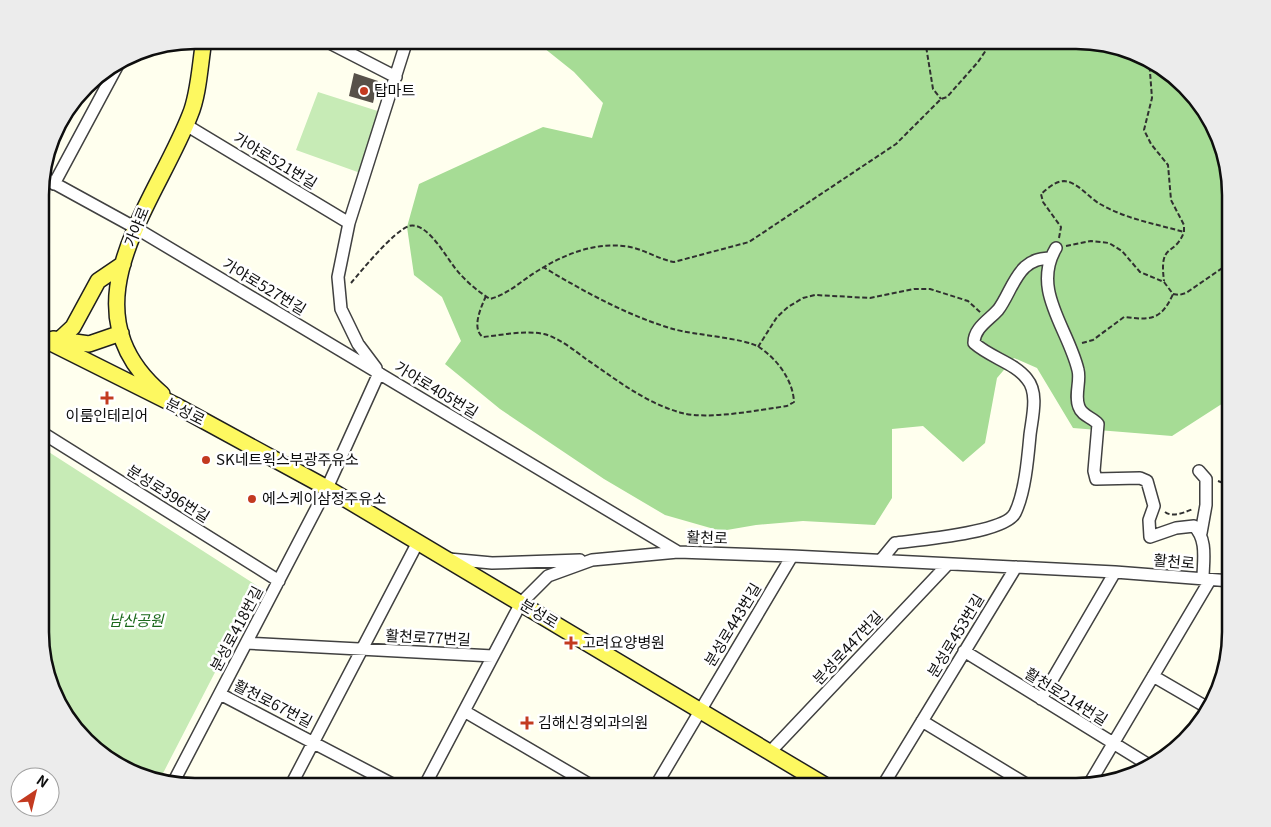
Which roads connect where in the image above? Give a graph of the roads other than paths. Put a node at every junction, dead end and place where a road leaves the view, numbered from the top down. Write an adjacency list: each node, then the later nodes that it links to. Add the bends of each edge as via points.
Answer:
1 (202, 49): 6 (main road, 가야로, via 192,112)
2 (341, 49): 5 (street)
3 (404, 49): 5 (street, 가야로405번길)
4 (113, 74): 8 (street)
5 (396, 78): 9 (street, 가야로405번길)
6 (186, 125): 9 (street, 가야로521번길); 10 (main road, 가야로)
7 (50, 181): 8 (street, 가야로527번길)
8 (54, 184): 10 (street, 가야로527번길)
9 (349, 223): 18 (street, 가야로405번길, via 338,277 338,295 341,309 358,344)
10 (134, 227): 13 (main road, 가야로); 18 (street, 가야로527번길)
11 (1056, 248): 12 (street)
12 (1049, 258): 23 (street, via 1047,287 1078,371 1078,406 1082,414 1098,424 1096,479 1140,478 1147,481 1154,506 1149,520 1150,537 1194,526); 29 (street, via 1035,259 1023,269 997,310 974,336 974,343 986,354 1016,368 1028,380 1034,395 1028,450 1014,514 1006,522 975,532 895,543)
13 (123, 264): 14 (main road, 가야로, via 115,305); 16 (main road, via 98,281 73,327)
14 (121, 333): 16 (main road, via 89,344); 19 (main road, 가야로, via 127,349 149,383)
15 (49, 339): 16 (main road)
16 (59, 340)
17 (49, 342): 19 (main road, 분성로)
18 (379, 373): 22 (street); 25 (street, 가야로405번길)
19 (175, 405): 22 (main road, 분성로)
20 (49, 437): 34 (street, 분성로396번길)
21 (1198, 471): 23 (street, via 1206,480)
22 (327, 488): 24 (main road, 분성로); 34 (street, 분성로418번길)
23 (1201, 534): 33 (street)
24 (418, 542): 27 (main road, 분성로); 38 (street, 활천로77번길)
25 (678, 552): 26 (street, 활천로); 28 (street, 활천로)
26 (792, 556): 29 (street, 활천로); 46 (street, 분성로443번길)
27 (445, 559): 28 (street, via 492,563); 36 (main road, 분성로)
28 (592, 560): 36 (street, 활천로, via 548,576)
29 (881, 560): 30 (street, 활천로)
30 (948, 564): 31 (street, 활천로); 50 (street, 분성로447번길)
31 (1016, 567): 32 (street, 활천로); 39 (street, 분성로453번길)
32 (1115, 572): 33 (street, 활천로); 43 (street)
33 (1207, 580): 35 (street, 활천로); 41 (street)
34 (279, 581): 37 (street, 분성로418번길)
35 (1222, 581)
36 (521, 603): 40 (street, 활천로); 46 (main road, 분성로)
37 (246, 643): 38 (street, 활천로77번길); 42 (street, 분성로418번길)
38 (362, 649): 40 (street, 활천로77번길); 48 (street, 활천로67번길)
39 (964, 651): 43 (street, 활천로214번길); 47 (street, 분성로453번길)
40 (493, 656): 45 (street, 활천로)
41 (1153, 676): 44 (street); 49 (street)
42 (220, 694): 48 (street, 활천로67번길); 52 (street, 분성로418번길)
43 (1041, 699): 49 (street, 활천로214번길)
44 (1203, 705)
45 (464, 710): 56 (street, 활천로); 57 (street)
46 (700, 710): 50 (main road, 분성로); 58 (street, 분성로443번길)
47 (922, 721): 60 (street, 분성로453번길); 61 (street)
48 (314, 741): 54 (street); 55 (street, 활천로67번길)
49 (1113, 744): 51 (street, 활천로214번길); 53 (street)
50 (770, 752): 59 (main road, 분성로)
51 (1143, 762)
52 (176, 777)
53 (1093, 777)
54 (295, 778)
55 (382, 778)
56 (429, 778)
57 (579, 778)
58 (659, 778)
59 (813, 778)
60 (887, 778)
61 (1016, 778)

